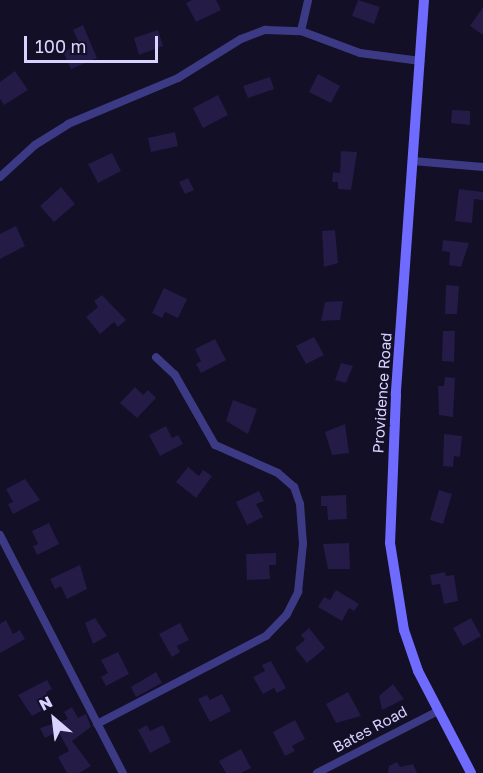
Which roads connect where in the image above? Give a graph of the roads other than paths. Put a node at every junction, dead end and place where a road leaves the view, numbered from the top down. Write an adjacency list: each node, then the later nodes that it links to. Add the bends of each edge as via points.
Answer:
1 (308, 0): 3 (street)
2 (424, 0): 4 (street, Providence Road)
3 (301, 31): 4 (street, via 360,53); 7 (street, via 276,28 253,33 178,78 68,124 35,145)
4 (420, 61): 5 (street, Providence Road)
5 (413, 161): 6 (street); 10 (street, Providence Road, via 390,543 404,630)
6 (483, 167)
7 (0, 177)
8 (156, 357): 11 (street, via 175,375 214,445 278,473 294,487 300,504 303,544 298,592 287,614 266,636)
9 (0, 535): 11 (street)
10 (438, 711): 13 (street, Bates Road); 14 (street, Providence Road)
11 (97, 724): 12 (street)
12 (123, 773)
13 (317, 773)
14 (471, 773)

